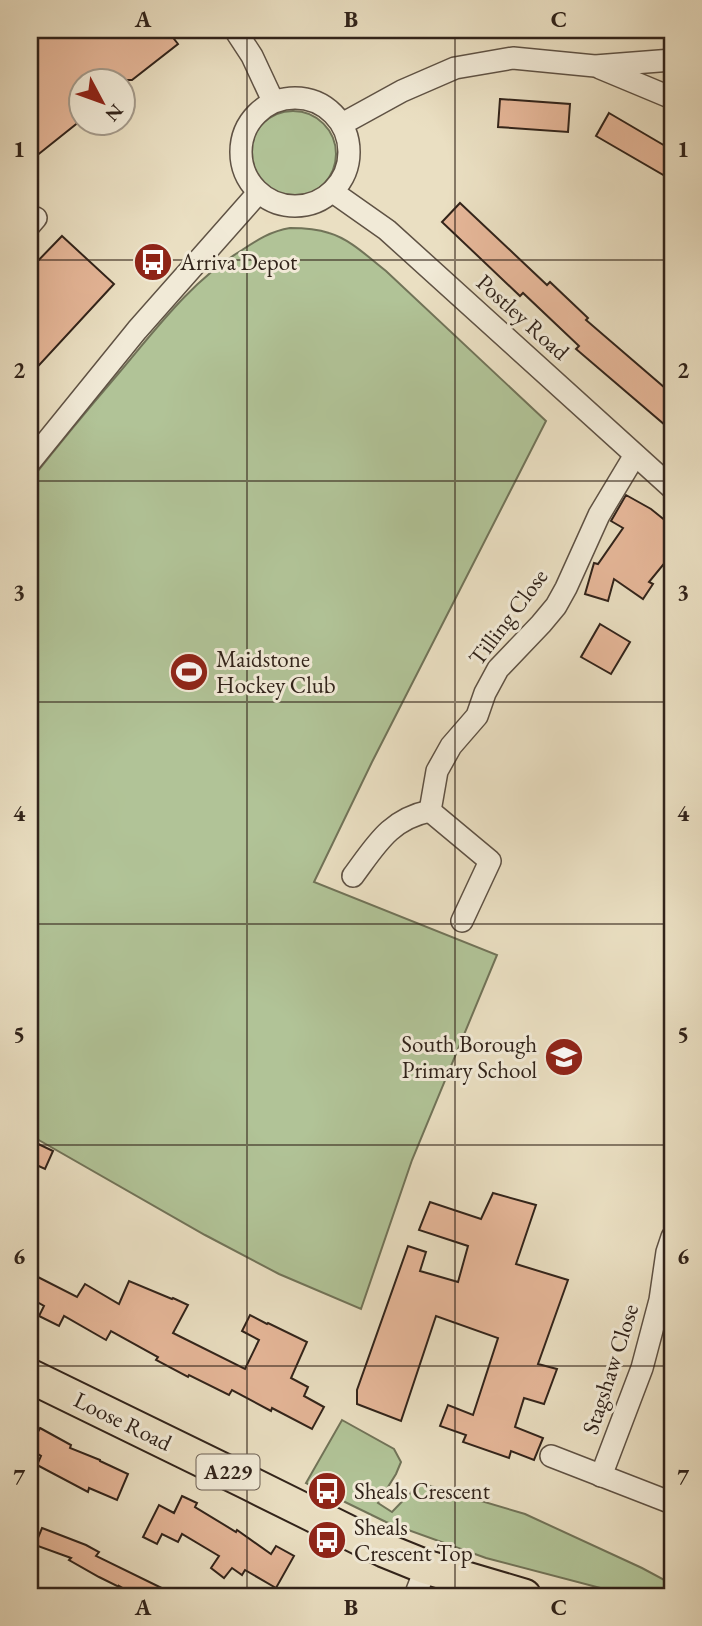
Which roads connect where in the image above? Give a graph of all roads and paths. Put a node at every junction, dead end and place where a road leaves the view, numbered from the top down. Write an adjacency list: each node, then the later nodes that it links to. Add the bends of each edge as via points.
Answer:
1 (235, 30): 5 (street)
2 (672, 60): 3 (street)
3 (595, 66): 4 (street); 6 (street, via 513,58 455,68)
4 (672, 98)
5 (273, 102): 6 (street, via 301,97 328,108); 8 (street, via 250,119 241,141 241,166)
6 (342, 124): 7 (street, via 350,151 346,172)
7 (333, 192): 8 (street, via 314,204 288,207); 9 (street, Postley Road, via 387,230)
8 (258, 193): 10 (street, via 137,330)
9 (635, 455): 11 (street, Postley Road); 12 (street, Tilling Close, via 599,515 556,606 498,669 477,716 451,746 438,771)
10 (30, 462)
11 (672, 488)
12 (430, 811): 13 (street, via 399,822); 14 (street, via 490,861)
13 (353, 876)
14 (462, 921)
15 (672, 1237): 18 (street, Stagshaw Close, via 642,1368)
16 (30, 1377): 20 (highway, Loose Road / A229, via 347,1533)
17 (551, 1456): 18 (street)
18 (601, 1476): 19 (street)
19 (672, 1503)
20 (420, 1582): 21 (highway, Loose Road / A229)
21 (524, 1596)

